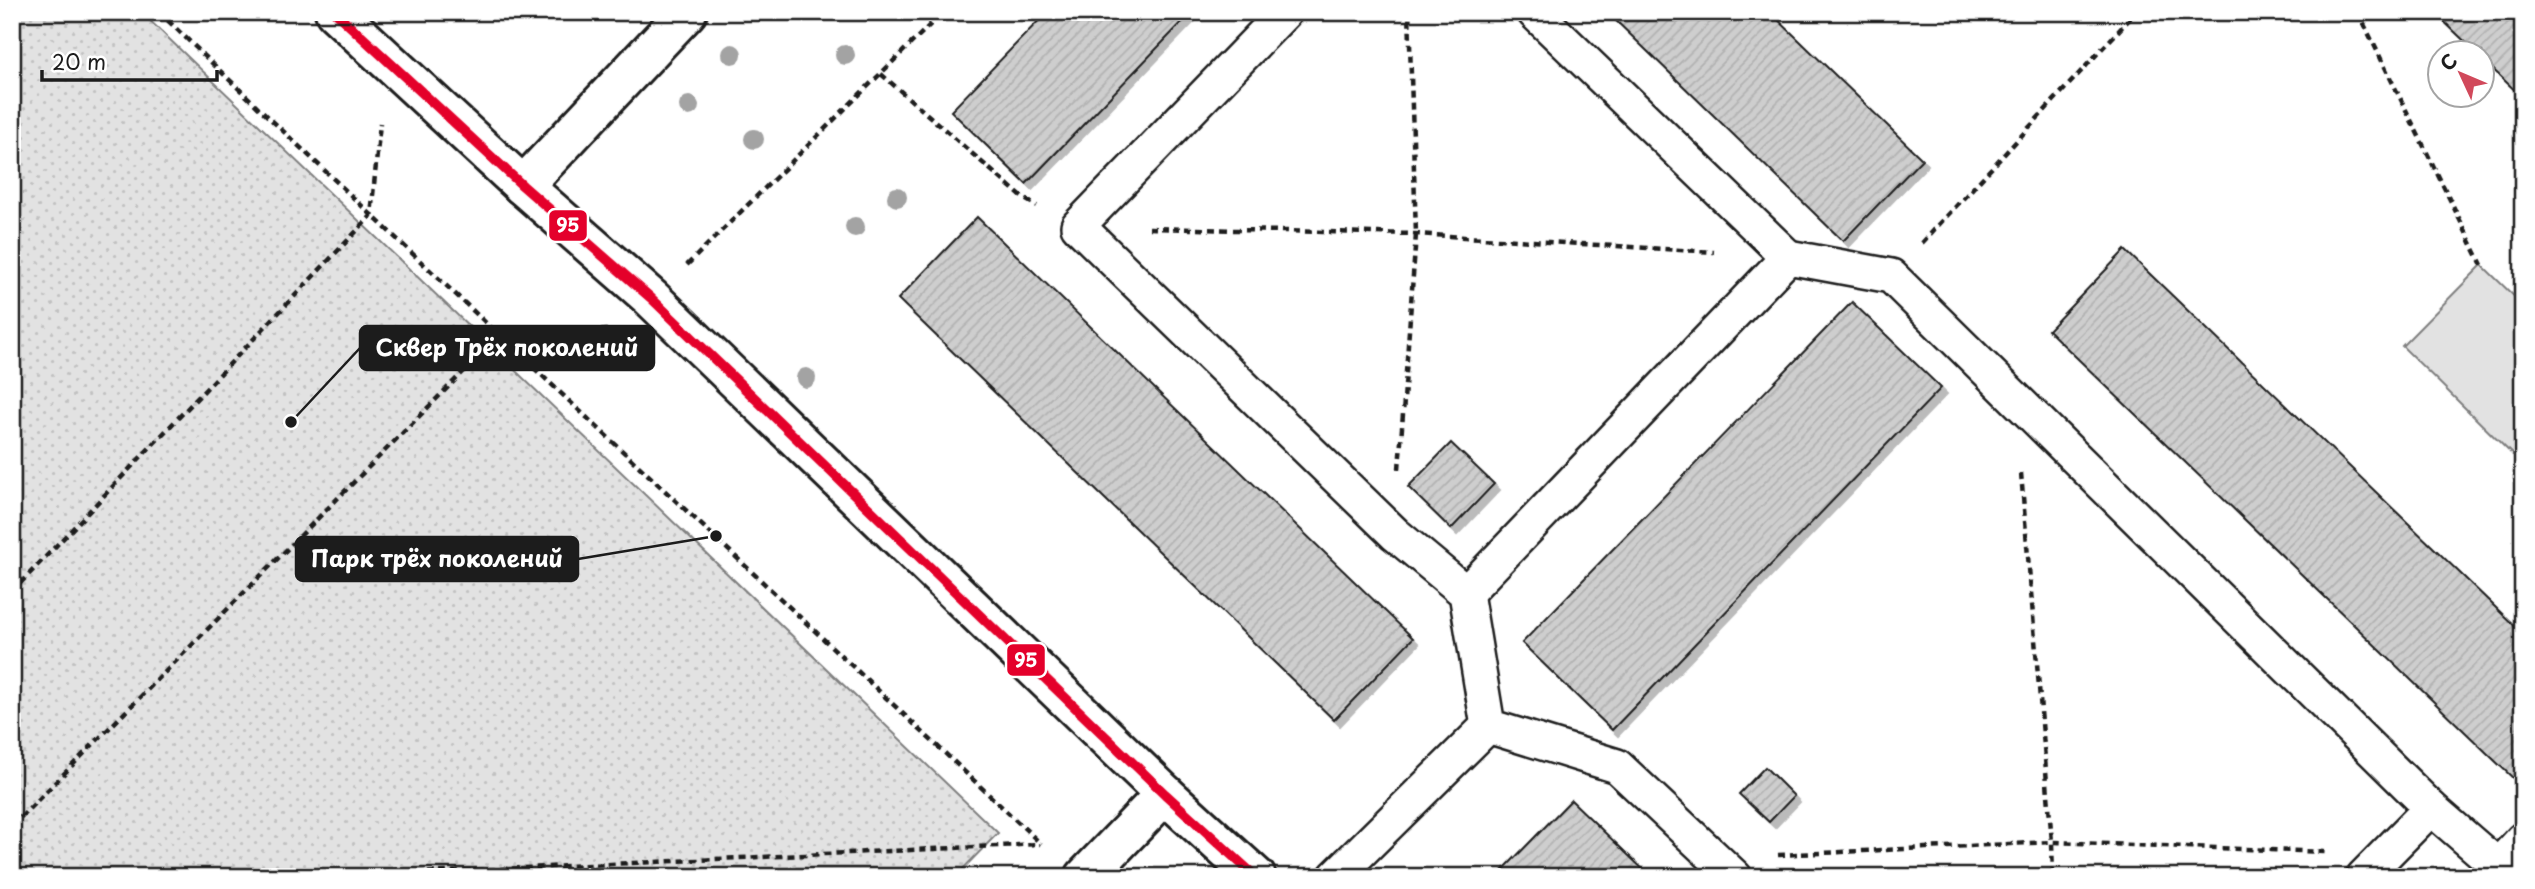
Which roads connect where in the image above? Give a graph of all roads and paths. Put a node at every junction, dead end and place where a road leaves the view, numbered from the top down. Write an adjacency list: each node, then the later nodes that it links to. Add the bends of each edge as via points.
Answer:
1 (159, 12): 13 (path)
2 (335, 12): 12 (main road)
3 (687, 12): 12 (main road)
4 (943, 12): 10 (path)
5 (1285, 12): 14 (lane)
6 (1409, 12): 15 (path)
7 (1534, 12): 16 (lane)
8 (2136, 12): 19 (path)
9 (2358, 12): 17 (path)
10 (881, 74): 14 (path, via 1023,198); 18 (path)
11 (381, 114): 13 (path)
12 (523, 186): 27 (main road, via 651,298)
13 (371, 216): 21 (path); 24 (path)
14 (1078, 226): 15 (path); 23 (lane)
15 (1416, 234): 16 (path); 23 (path)
16 (1788, 257): 19 (lane); 25 (lane)
17 (2482, 265)
18 (685, 266)
19 (1891, 276): 22 (lane)
20 (618, 330): 21 (path)
21 (499, 336): 29 (path); 35 (path, via 1041,844)
22 (2015, 397): 28 (lane); 31 (path)
23 (1395, 534): 25 (lane)
24 (12, 592)
25 (1466, 593): 26 (lane)
26 (1488, 726): 33 (lane, via 1617,766); 38 (lane)
27 (1165, 794): 36 (main road); 37 (main road)
28 (2431, 808): 32 (lane); 34 (lane)
29 (12, 826)
30 (2523, 839): 34 (lane)
31 (2052, 842): 32 (path); 33 (path); 39 (path)
32 (2374, 865)
33 (1726, 868)
34 (2503, 872)
35 (332, 877)
36 (1085, 877)
37 (1256, 877)
38 (1335, 877)
39 (2053, 877)

